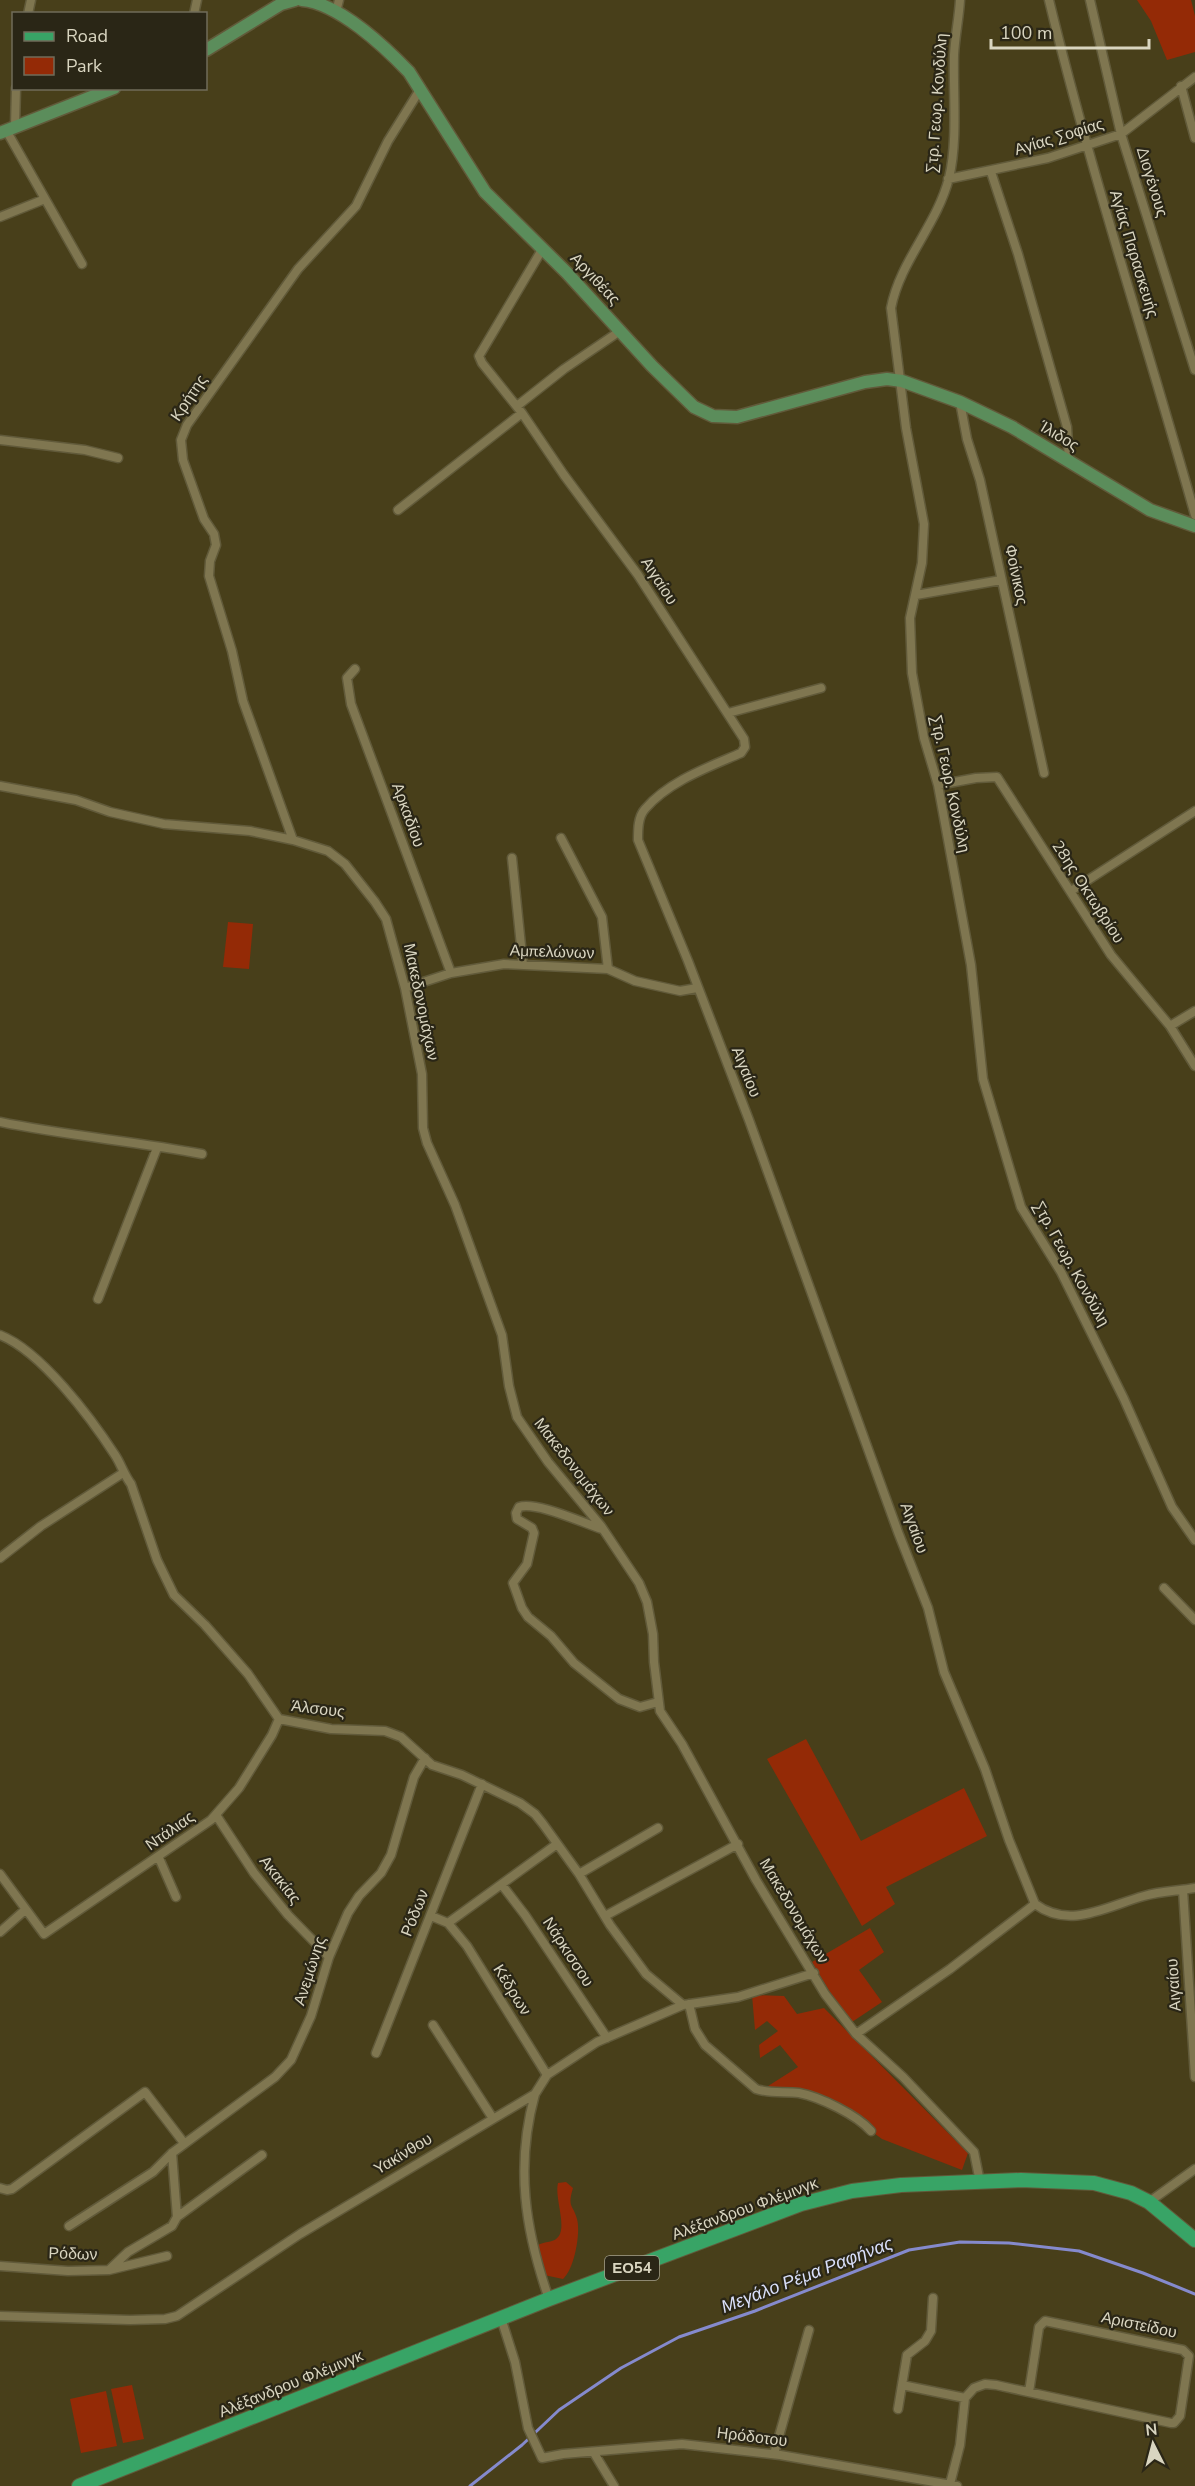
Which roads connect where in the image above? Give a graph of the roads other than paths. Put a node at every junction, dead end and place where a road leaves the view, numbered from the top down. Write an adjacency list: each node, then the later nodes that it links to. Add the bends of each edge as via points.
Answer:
1 (295, 0): 7 (street, via 281,4)
2 (302, 0): 6 (street, Αργιθέας)
3 (960, 0): 18 (street, Στρ. Γεωρ. Κονδύλη)
4 (1049, 0): 16 (street, Αγίας Παρασκευής)
5 (1090, 0): 14 (street, Διογένους)
6 (338, 6): 10 (street, Αργιθέας, via 397,59)
7 (207, 49)
8 (1195, 77): 9 (street, Αγίας Σοφίας)
9 (1181, 86): 14 (street, Αγίας Σοφίας); 15 (street)
10 (421, 88): 21 (street, Αργιθέας, via 485,192); 44 (street, Κρήτης, via 388,141 356,206 298,269 187,425 181,440 183,460 204,519 214,534 216,545 209,576 243,700)
11 (16, 90): 13 (street)
12 (109, 90): 13 (street)
13 (7, 130): 19 (street)
14 (1121, 134): 16 (street, Αγίας Σοφίας); 24 (street, Διογένους)
15 (1195, 138)
16 (1086, 146): 17 (street, Αγίας Σοφίας); 32 (street, Αγίας Παρασκευής)
17 (991, 172): 18 (street, Αγίας Σοφίας); 30 (street, via 1067,427)
18 (948, 179): 25 (street, Στρ. Γεωρ. Κονδύλη, via 926,232 894,292 891,308)
19 (45, 199): 20 (street); 22 (street)
20 (0, 217)
21 (543, 248): 23 (street, Αργιθέας); 27 (street, Αιγαίου, via 479,356)
22 (82, 264)
23 (620, 331): 25 (street, Αργιθέας, via 678,393 713,416 737,417 865,382); 27 (street, via 564,369)
24 (1195, 370)
25 (902, 381): 26 (street, Ίλιδος); 35 (street, Στρ. Γεωρ. Κονδύλη, via 906,428 924,524)
26 (960, 402): 30 (street, Ίλιδος); 34 (street, Φοίνικος)
27 (519, 410): 31 (street); 38 (street, Αιγαίου, via 638,575)
28 (0, 440): 29 (street)
29 (118, 458)
30 (1069, 461): 33 (street, Ίλιδος, via 1150,510)
31 (398, 510)
32 (1195, 515)
33 (1195, 526)
34 (1001, 580): 35 (street); 39 (street, Φοίνικος)
35 (916, 595): 40 (street, Στρ. Γεωρ. Κονδύλη, via 909,628 912,673 924,738)
36 (355, 669): 49 (street, Αρκαδίου, via 347,678 351,704)
37 (821, 688): 38 (street)
38 (728, 713): 51 (street, Αιγαίου, via 744,739 741,753 680,780 645,809 638,824 638,840)
39 (1044, 773)
40 (938, 785): 46 (street, 28ης Οκτωβρίου, via 997,777); 62 (street, Στρ. Γεωρ. Κονδύλη, via 971,965 983,1079 1021,1207 1066,1282 1172,1507)
41 (0, 786): 44 (street, Μακεδονομάχων, via 76,800 164,824 250,831)
42 (1195, 812): 46 (street)
43 (561, 838): 48 (street, via 602,916)
44 (293, 840): 50 (street, Μακεδονομάχων, via 328,851 345,864 366,890 386,918)
45 (512, 858): 47 (street)
46 (1071, 891): 53 (street, 28ης Οκτωβρίου, via 1111,955)
47 (523, 965): 48 (street, Αμπελώνων); 49 (street, Αμπελώνων, via 504,964)
48 (608, 969): 51 (street, Αμπελώνων, via 634,981 680,991)
49 (451, 973): 50 (street, Αμπελώνων)
50 (405, 988): 61 (street, Μακεδονομάχων, via 422,1074 423,1128 502,1335 513,1407 548,1462)
51 (697, 988): 81 (street, Αιγαίου, via 928,1608 944,1672)
52 (1195, 1011): 53 (street)
53 (1170, 1026): 54 (street, 28ης Οκτωβρίου)
54 (1195, 1066)
55 (0, 1122): 56 (street)
56 (157, 1148): 57 (street); 58 (street)
57 (202, 1154)
58 (98, 1299)
59 (0, 1335): 60 (street, Άλσους, via 36,1359 65,1389 117,1458)
60 (123, 1473): 63 (street); 67 (street, Άλσους, via 131,1484 157,1560 174,1595 248,1674)
61 (603, 1529): 66 (street, Μακεδονομάχων, via 647,1602); 66 (street, via 537,1508 519,1507 517,1519 532,1528 534,1536 527,1564 514,1587 528,1617 619,1700 640,1707)
62 (1195, 1540)
63 (1, 1555)
64 (1164, 1588): 65 (street)
65 (1195, 1620)
66 (657, 1702): 73 (street, Μακεδονομάχων)
67 (279, 1719): 68 (street, Άλσους, via 330,1729 385,1731 401,1737); 70 (street, Ντάλιας, via 239,1788)
68 (425, 1758): 69 (street, Άλσους, via 432,1765); 87 (street, Ανεμώνης, via 414,1777 391,1855 348,1913)
69 (482, 1784): 72 (street, Άλσους, via 534,1814); 83 (street, Ρόδων)
70 (216, 1815): 74 (street, Ντάλιας); 87 (street, Ακακίας, via 288,1915)
71 (658, 1828): 76 (street)
72 (557, 1844): 76 (street, Άλσους); 77 (street)
73 (738, 1844): 84 (street); 88 (street, Μακεδονομάχων)
74 (159, 1858): 80 (street); 82 (street, Ντάλιας, via 44,1934)
75 (0, 1874): 82 (street)
76 (579, 1874): 84 (street, Άλσους)
77 (502, 1885): 85 (street); 92 (street, Νάρκισσου)
78 (1195, 1888): 79 (street)
79 (1183, 1890): 81 (street, via 1146,1895 1076,1918 1057,1916); 95 (street, Αιγαίου)
80 (176, 1897)
81 (1035, 1904): 91 (street)
82 (25, 1910): 86 (street)
83 (431, 1916): 85 (street); 93 (street, Ρόδων)
84 (605, 1916): 89 (street, Άλσους, via 646,1974 659,1988)
85 (448, 1923): 94 (street, Κέδρων, via 467,1946)
86 (0, 1932)
87 (329, 1957): 99 (street, Ανεμώνης, via 311,2016 291,2060 275,2077)
88 (814, 1973): 89 (street, Υακίνθου, via 738,1997); 91 (street, Μακεδονομάχων)
89 (686, 2005): 92 (street, Υακίνθου); 98 (street, via 705,2045 756,2089 804,2095 855,2116)
90 (433, 2025): 97 (street)
91 (856, 2034): 103 (street, Μακεδονομάχων, via 974,2152)
92 (607, 2038): 94 (street, Υακίνθου)
93 (376, 2053)
94 (547, 2074): 96 (street, Υακίνθου)
95 (1195, 2077)
96 (534, 2094): 97 (street, Υακίνθου); 113 (street, via 523,2177 534,2256)
97 (492, 2117): 114 (street, Υακίνθου, via 300,2234 177,2316 130,2320)
98 (871, 2131)
99 (184, 2143): 100 (street, Ανεμώνης); 104 (street, via 145,2092 12,2189)
100 (172, 2153): 106 (street); 107 (street, Ανεμώνης, via 153,2172)
101 (262, 2155): 106 (street)
102 (1195, 2169): 105 (street)
103 (980, 2182): 105 (main road, Αλέξανδρου Φλέμινγκ / ΕΟ54, via 1094,2183); 113 (main road, Αλέξανδρου Φλέμινγκ / ΕΟ54, via 893,2185 825,2197)
104 (0, 2188)
105 (1149, 2202): 108 (main road, Αλέξανδρου Φλέμινγκ / ΕΟ54)
106 (177, 2217): 111 (street, Ρόδων, via 174,2225 128,2252)
107 (69, 2226)
108 (1195, 2240)
109 (167, 2256): 111 (street)
110 (0, 2266): 111 (street, Ρόδων)
111 (109, 2270)
112 (933, 2298): 117 (street, via 931,2331 907,2355)
113 (549, 2299): 115 (main road, Αλέξανδρου Φλέμινγκ / ΕΟ54)
114 (0, 2316)
115 (501, 2318): 121 (street, Ηρόδοτου, via 515,2362 528,2428 542,2458); 124 (main road, Αλέξανδρου Φλέμινγκ / ΕΟ54)
116 (809, 2330): 122 (street)
117 (902, 2385): 119 (street); 120 (street)
118 (1029, 2392): 118 (street, Αριστείδου, via 1174,2423 1180,2416 1189,2356 1183,2350 1045,2321 1039,2328); 119 (street, Αριστείδου, via 985,2384)
119 (964, 2398): 123 (street)
120 (898, 2409)
121 (594, 2453): 122 (street, Ηρόδοτου, via 682,2444); 125 (street)
122 (774, 2454): 123 (street, Ηρόδοτου)
123 (954, 2485)
124 (79, 2486)
125 (614, 2486)

